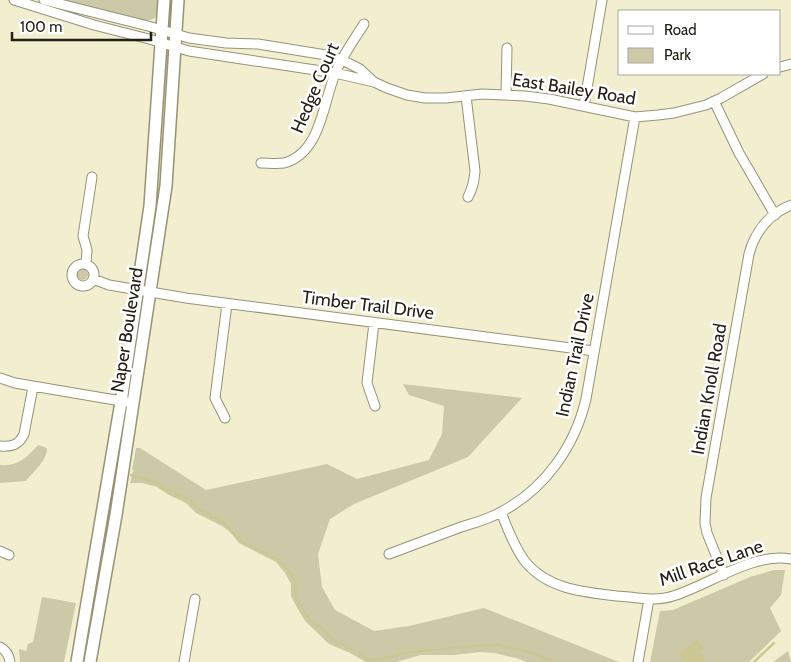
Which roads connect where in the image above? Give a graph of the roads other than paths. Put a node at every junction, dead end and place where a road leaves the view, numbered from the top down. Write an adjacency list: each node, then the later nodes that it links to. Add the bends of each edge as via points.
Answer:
1 (14, 0): 9 (street, East Bailey Road)
2 (44, 0): 7 (street, East Bailey Road)
3 (164, 0): 7 (main road, Naper Boulevard)
4 (178, 0): 8 (main road, Naper Boulevard)
5 (602, 0): 19 (street)
6 (364, 24): 12 (street, Hedge Court)
7 (162, 30): 8 (street, East Bailey Road); 9 (main road, Naper Boulevard)
8 (176, 34): 10 (main road, Naper Boulevard); 12 (street, East Bailey Road, via 226,44 258,44)
9 (161, 42): 10 (street, East Bailey Road); 28 (main road, Naper Boulevard, via 150,206)
10 (175, 46): 13 (street, East Bailey Road, via 189,51); 29 (main road, Naper Boulevard, via 166,186)
11 (507, 48): 16 (street)
12 (342, 60): 13 (street, Hedge Court); 15 (street, East Bailey Road, via 363,71)
13 (335, 73): 15 (street, East Bailey Road); 21 (street, Hedge Court, via 320,124 305,150 285,162)
14 (750, 77): 18 (street, East Bailey Road)
15 (374, 82): 17 (street, East Bailey Road, via 418,97)
16 (506, 95): 17 (street, East Bailey Road); 19 (street, East Bailey Road)
17 (466, 96): 23 (street, via 475,171)
18 (714, 101): 20 (street, East Bailey Road, via 674,113); 25 (street, via 739,153)
19 (584, 106): 20 (street, East Bailey Road)
20 (635, 116): 32 (street, Indian Trail Drive)
21 (260, 163)
22 (92, 177): 26 (street, via 83,236)
23 (468, 197)
24 (791, 205): 25 (street, Indian Knoll Road)
25 (775, 214): 43 (street, Indian Knoll Road, via 752,244 706,498 705,523)
26 (86, 264): 27 (street, via 93,268); 27 (street, via 75,267 73,279 82,286)
27 (94, 279): 28 (street, Timber Trail Drive)
28 (137, 290): 29 (street, Timber Trail Drive); 35 (main road, Naper Boulevard)
29 (150, 292): 30 (street, Timber Trail Drive); 36 (main road, Naper Boulevard)
30 (227, 304): 31 (street, Timber Trail Drive); 38 (street, via 215,398)
31 (374, 323): 32 (street, Timber Trail Drive); 37 (street, via 367,384)
32 (594, 351): 40 (street, Indian Trail Drive, via 583,410 570,443 540,483)
33 (0, 378): 34 (street)
34 (33, 387): 35 (street); 39 (street, via 22,438 14,446)
35 (121, 402): 36 (street); 48 (main road, Naper Boulevard)
36 (133, 403): 49 (main road, Naper Boulevard)
37 (375, 406)
38 (225, 418)
39 (0, 446)
40 (500, 512): 41 (street, Indian Trail Drive); 45 (street, Mill Race Lane, via 524,560 550,582 584,592)
41 (389, 554)
42 (791, 559): 43 (street, Mill Race Lane, via 762,560)
43 (724, 575): 45 (street, Mill Race Lane, via 675,596)
44 (195, 599): 50 (street)
45 (649, 599): 51 (street)
46 (0, 647): 47 (street)
47 (10, 662)
48 (76, 662)
49 (90, 662)
50 (184, 662)
51 (638, 662)

